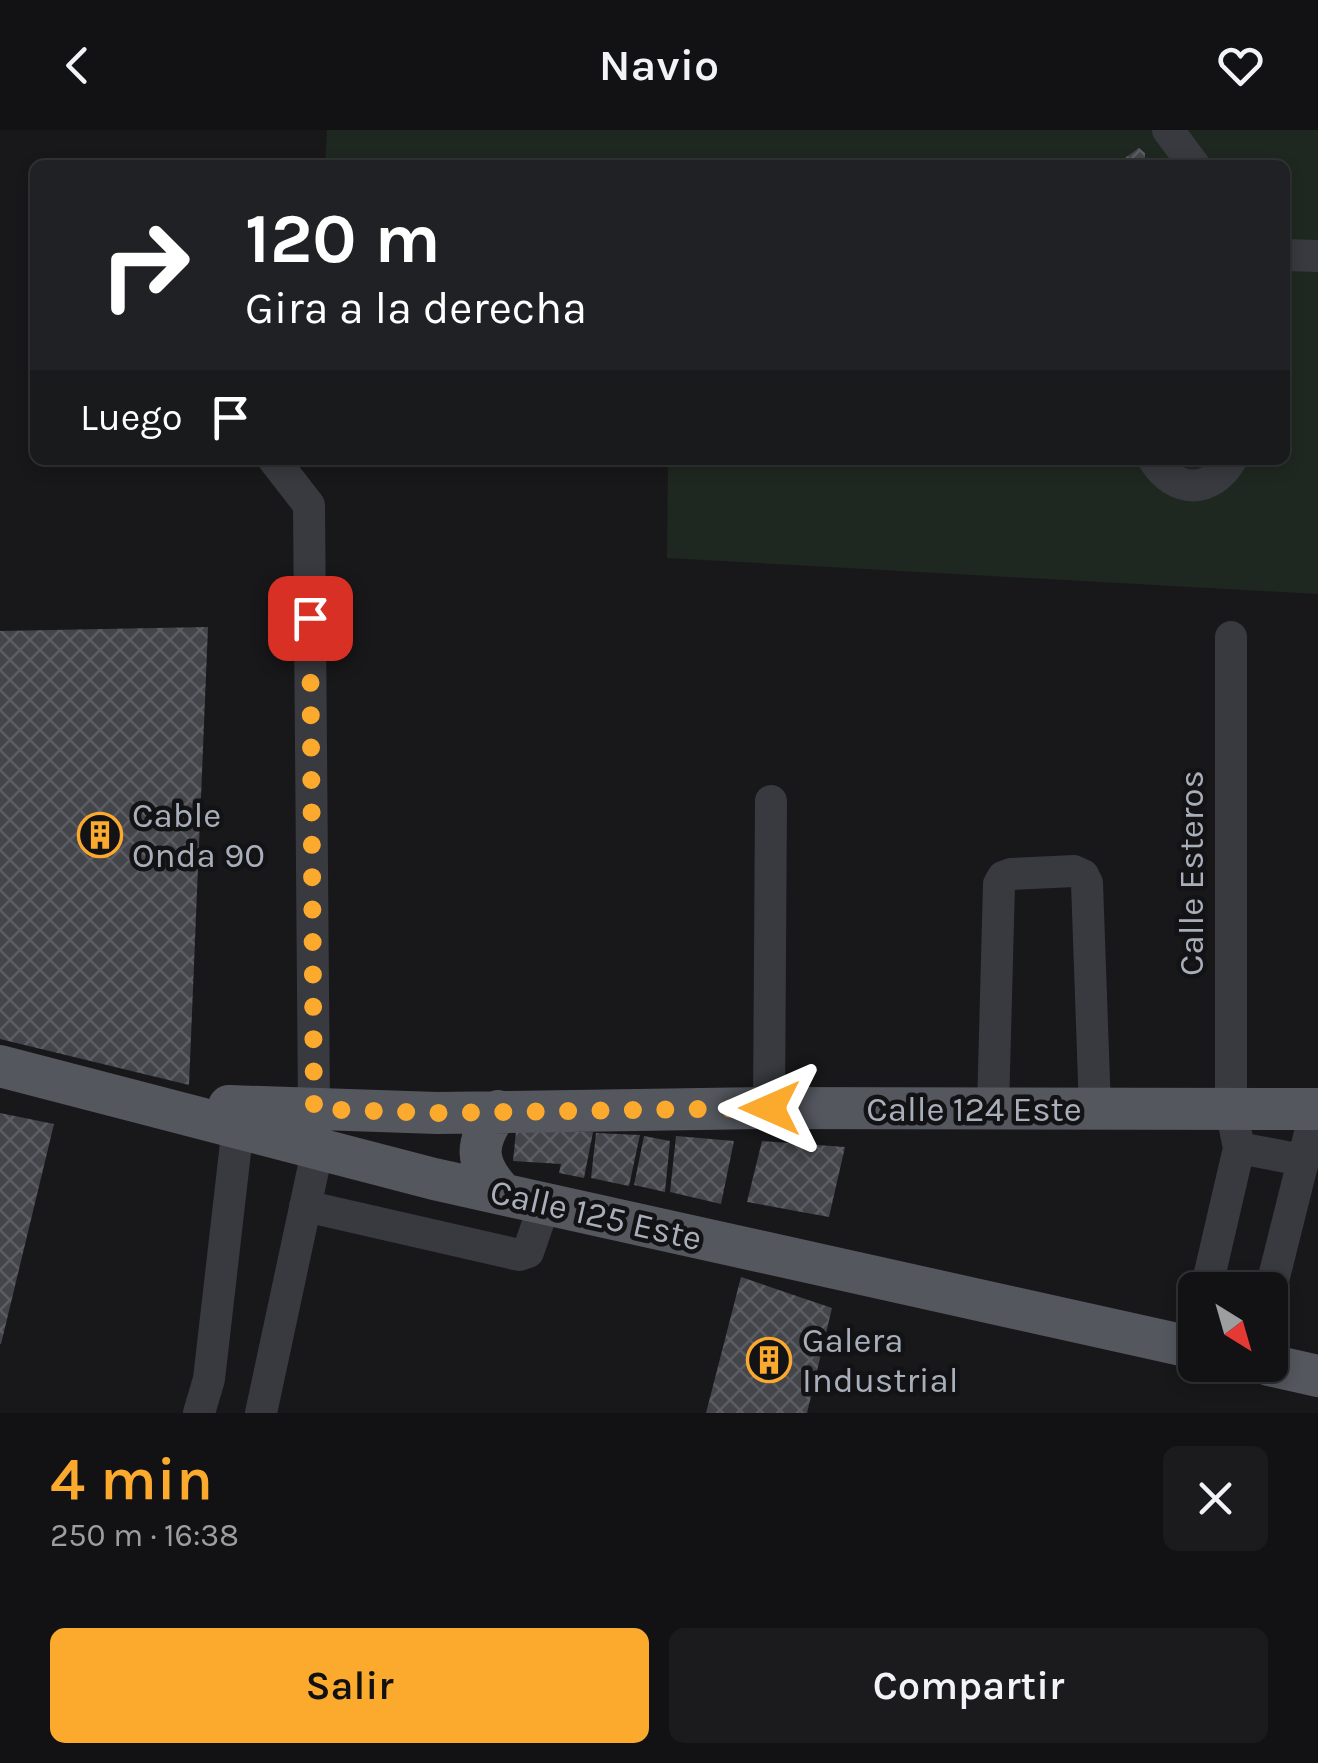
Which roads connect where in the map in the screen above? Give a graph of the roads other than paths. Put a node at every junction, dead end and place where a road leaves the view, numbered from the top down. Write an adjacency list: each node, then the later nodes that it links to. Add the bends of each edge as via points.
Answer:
1 (1168, 130): 2 (street)
2 (1190, 160)
3 (1290, 255): 4 (street)
4 (1318, 256)
5 (278, 465): 19 (street, via 309,505)
6 (1158, 465): 7 (street, via 1184,486 1202,485)
7 (1228, 465)
8 (1232, 637): 20 (street, Calle Esteros)
9 (771, 802): 12 (street)
10 (0, 1066): 11 (main road, Calle 125 Este)
11 (150, 1103): 18 (main road, Calle 125 Este); 19 (main road, Calle 124 Este)
12 (770, 1108): 13 (main road, Calle 124 Este); 16 (main road, Calle 124 Este)
13 (994, 1109): 14 (main road, Calle 124 Este); 14 (street, via 998,884 1010,874 1074,871 1087,883)
14 (1095, 1109): 20 (main road, Calle 124 Este)
15 (1317, 1109): 20 (main road, Calle 124 Este); 21 (street)
16 (498, 1111): 17 (main road, Calle 124 Este); 23 (main road, via 484,1130 479,1154 486,1176)
17 (437, 1113): 19 (main road, Calle 124 Este); 22 (main road, via 446,1146)
18 (238, 1126): 19 (main road, Calle 125 Este); 31 (street, via 209,1379)
19 (316, 1128): 22 (main road, Calle 125 Este); 25 (street)
20 (1235, 1128): 21 (street); 26 (street, Calle Esteros)
21 (1302, 1160): 27 (street)
22 (434, 1178): 23 (main road, Calle 125 Este)
23 (503, 1194): 24 (main road, Calle 125 Este)
24 (545, 1204): 25 (street, via 534,1243 519,1255); 28 (main road, Calle 125 Este)
25 (305, 1206): 32 (street)
26 (1213, 1272)
27 (1275, 1272)
28 (1178, 1341)
29 (1288, 1369): 30 (main road)
30 (1318, 1376)
31 (199, 1413)
32 (261, 1413)

